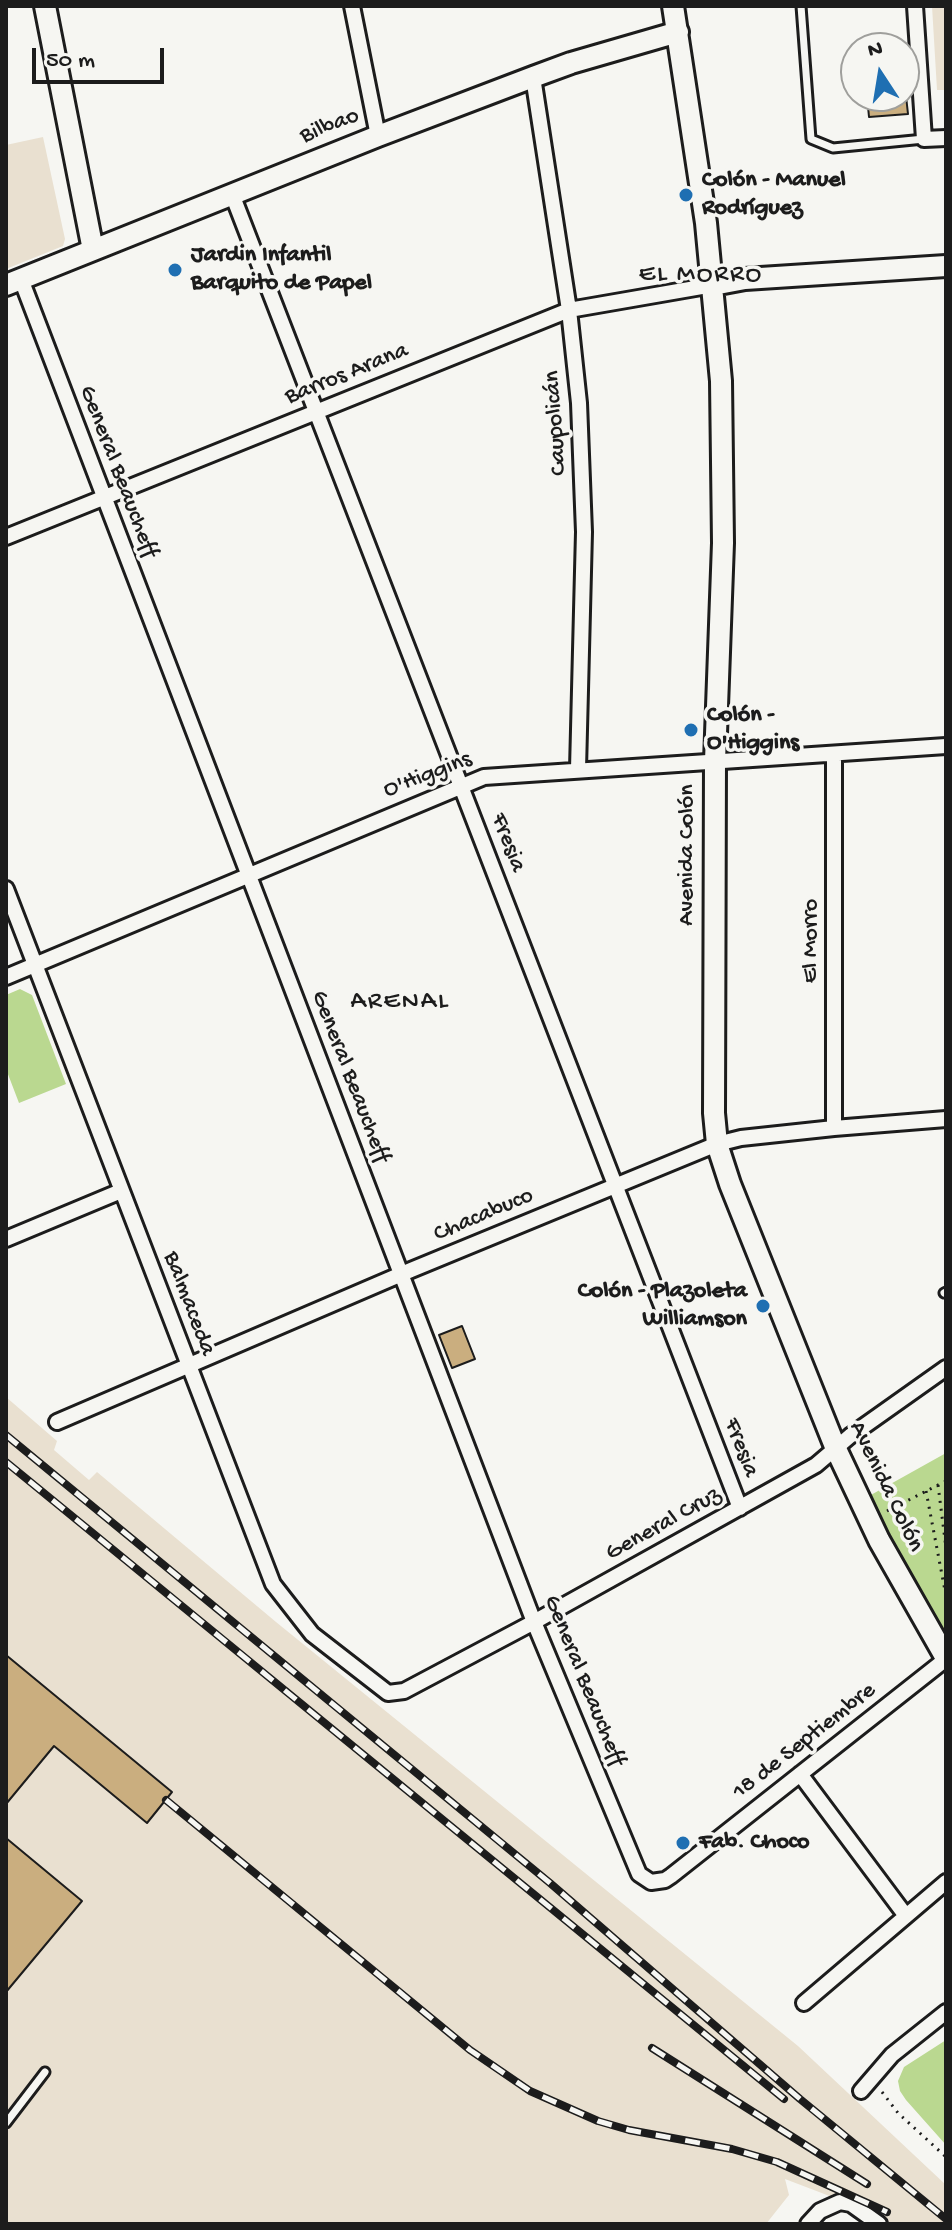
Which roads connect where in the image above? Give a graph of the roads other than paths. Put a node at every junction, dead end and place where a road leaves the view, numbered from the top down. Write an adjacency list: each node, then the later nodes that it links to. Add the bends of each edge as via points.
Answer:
1 (45, 6): 12 (main road)
2 (352, 6): 8 (street)
3 (673, 6): 6 (main road, Avenida Colón)
4 (801, 6): 10 (lane, via 811,139 833,148)
5 (915, 6): 10 (street)
6 (678, 32): 7 (main road, Bilbao); 15 (main road, Avenida Colón)
7 (533, 77): 8 (main road, Bilbao); 16 (street, Caupolicán)
8 (378, 136): 11 (main road, Bilbao)
9 (946, 138): 10 (street)
10 (924, 139)
11 (232, 194): 12 (main road, Bilbao); 17 (street, Fresia)
12 (93, 250): 14 (main road, Bilbao)
13 (946, 266): 15 (main road)
14 (13, 282): 18 (street, General Beaucheff)
15 (713, 285): 16 (street, Barros Arana); 22 (main road, Avenida Colón, via 723,461)
16 (569, 310): 17 (street, Barros Arana); 23 (street, Caupolicán, via 583,492)
17 (316, 411): 18 (street, Barros Arana); 24 (street, Fresia)
18 (103, 499): 19 (street, Barros Arana); 25 (street, General Beaucheff)
19 (6, 537)
20 (946, 746): 21 (street, O'Higgins)
21 (834, 754): 22 (street, O'Higgins); 30 (street, El Morro)
22 (715, 761): 23 (street, O'Higgins); 31 (main road, Avenida Colón)
23 (578, 769): 24 (street, O'Higgins, via 484,777)
24 (461, 784): 25 (street, O'Higgins); 32 (street, Fresia)
25 (247, 874): 27 (street, O'Higgins); 35 (street, General Beaucheff)
26 (6, 889): 27 (street, Balmaceda)
27 (35, 965): 28 (street, O'Higgins); 33 (street, Balmaceda)
28 (6, 977)
29 (946, 1119): 30 (street, Chacabuco)
30 (834, 1128): 31 (street, Chacabuco)
31 (717, 1144): 32 (street, Chacabuco); 39 (main road, Avenida Colón)
32 (615, 1185): 35 (street, Chacabuco); 40 (street, Fresia)
33 (121, 1191): 34 (street); 36 (street, Balmaceda)
34 (6, 1239)
35 (401, 1274): 36 (street, Chacabuco); 41 (street, General Beaucheff)
36 (188, 1366): 38 (street, Chacabuco); 43 (street, Balmaceda, via 273,1584 312,1634)
37 (946, 1368): 39 (street, General Cruz)
38 (57, 1422)
39 (836, 1449): 40 (street, General Cruz); 42 (main road, Avenida Colón, via 879,1540)
40 (740, 1508): 41 (street, General Cruz)
41 (534, 1622): 43 (street, General Cruz, via 404,1691); 45 (street, General Beaucheff, via 635,1868)
42 (946, 1658): 44 (street, 18 de Septiembre)
43 (388, 1693)
44 (800, 1774): 45 (street, 18 de Septiembre, via 671,1876); 47 (street)
45 (651, 1882)
46 (946, 1882): 47 (street)
47 (906, 1916): 48 (street)
48 (804, 2003)
49 (946, 2012): 51 (street, via 892,2055)
50 (45, 2072): 52 (lane)
51 (861, 2091)
52 (6, 2123)
53 (808, 2224): 54 (street, via 834,2203 851,2204)
54 (879, 2224)

